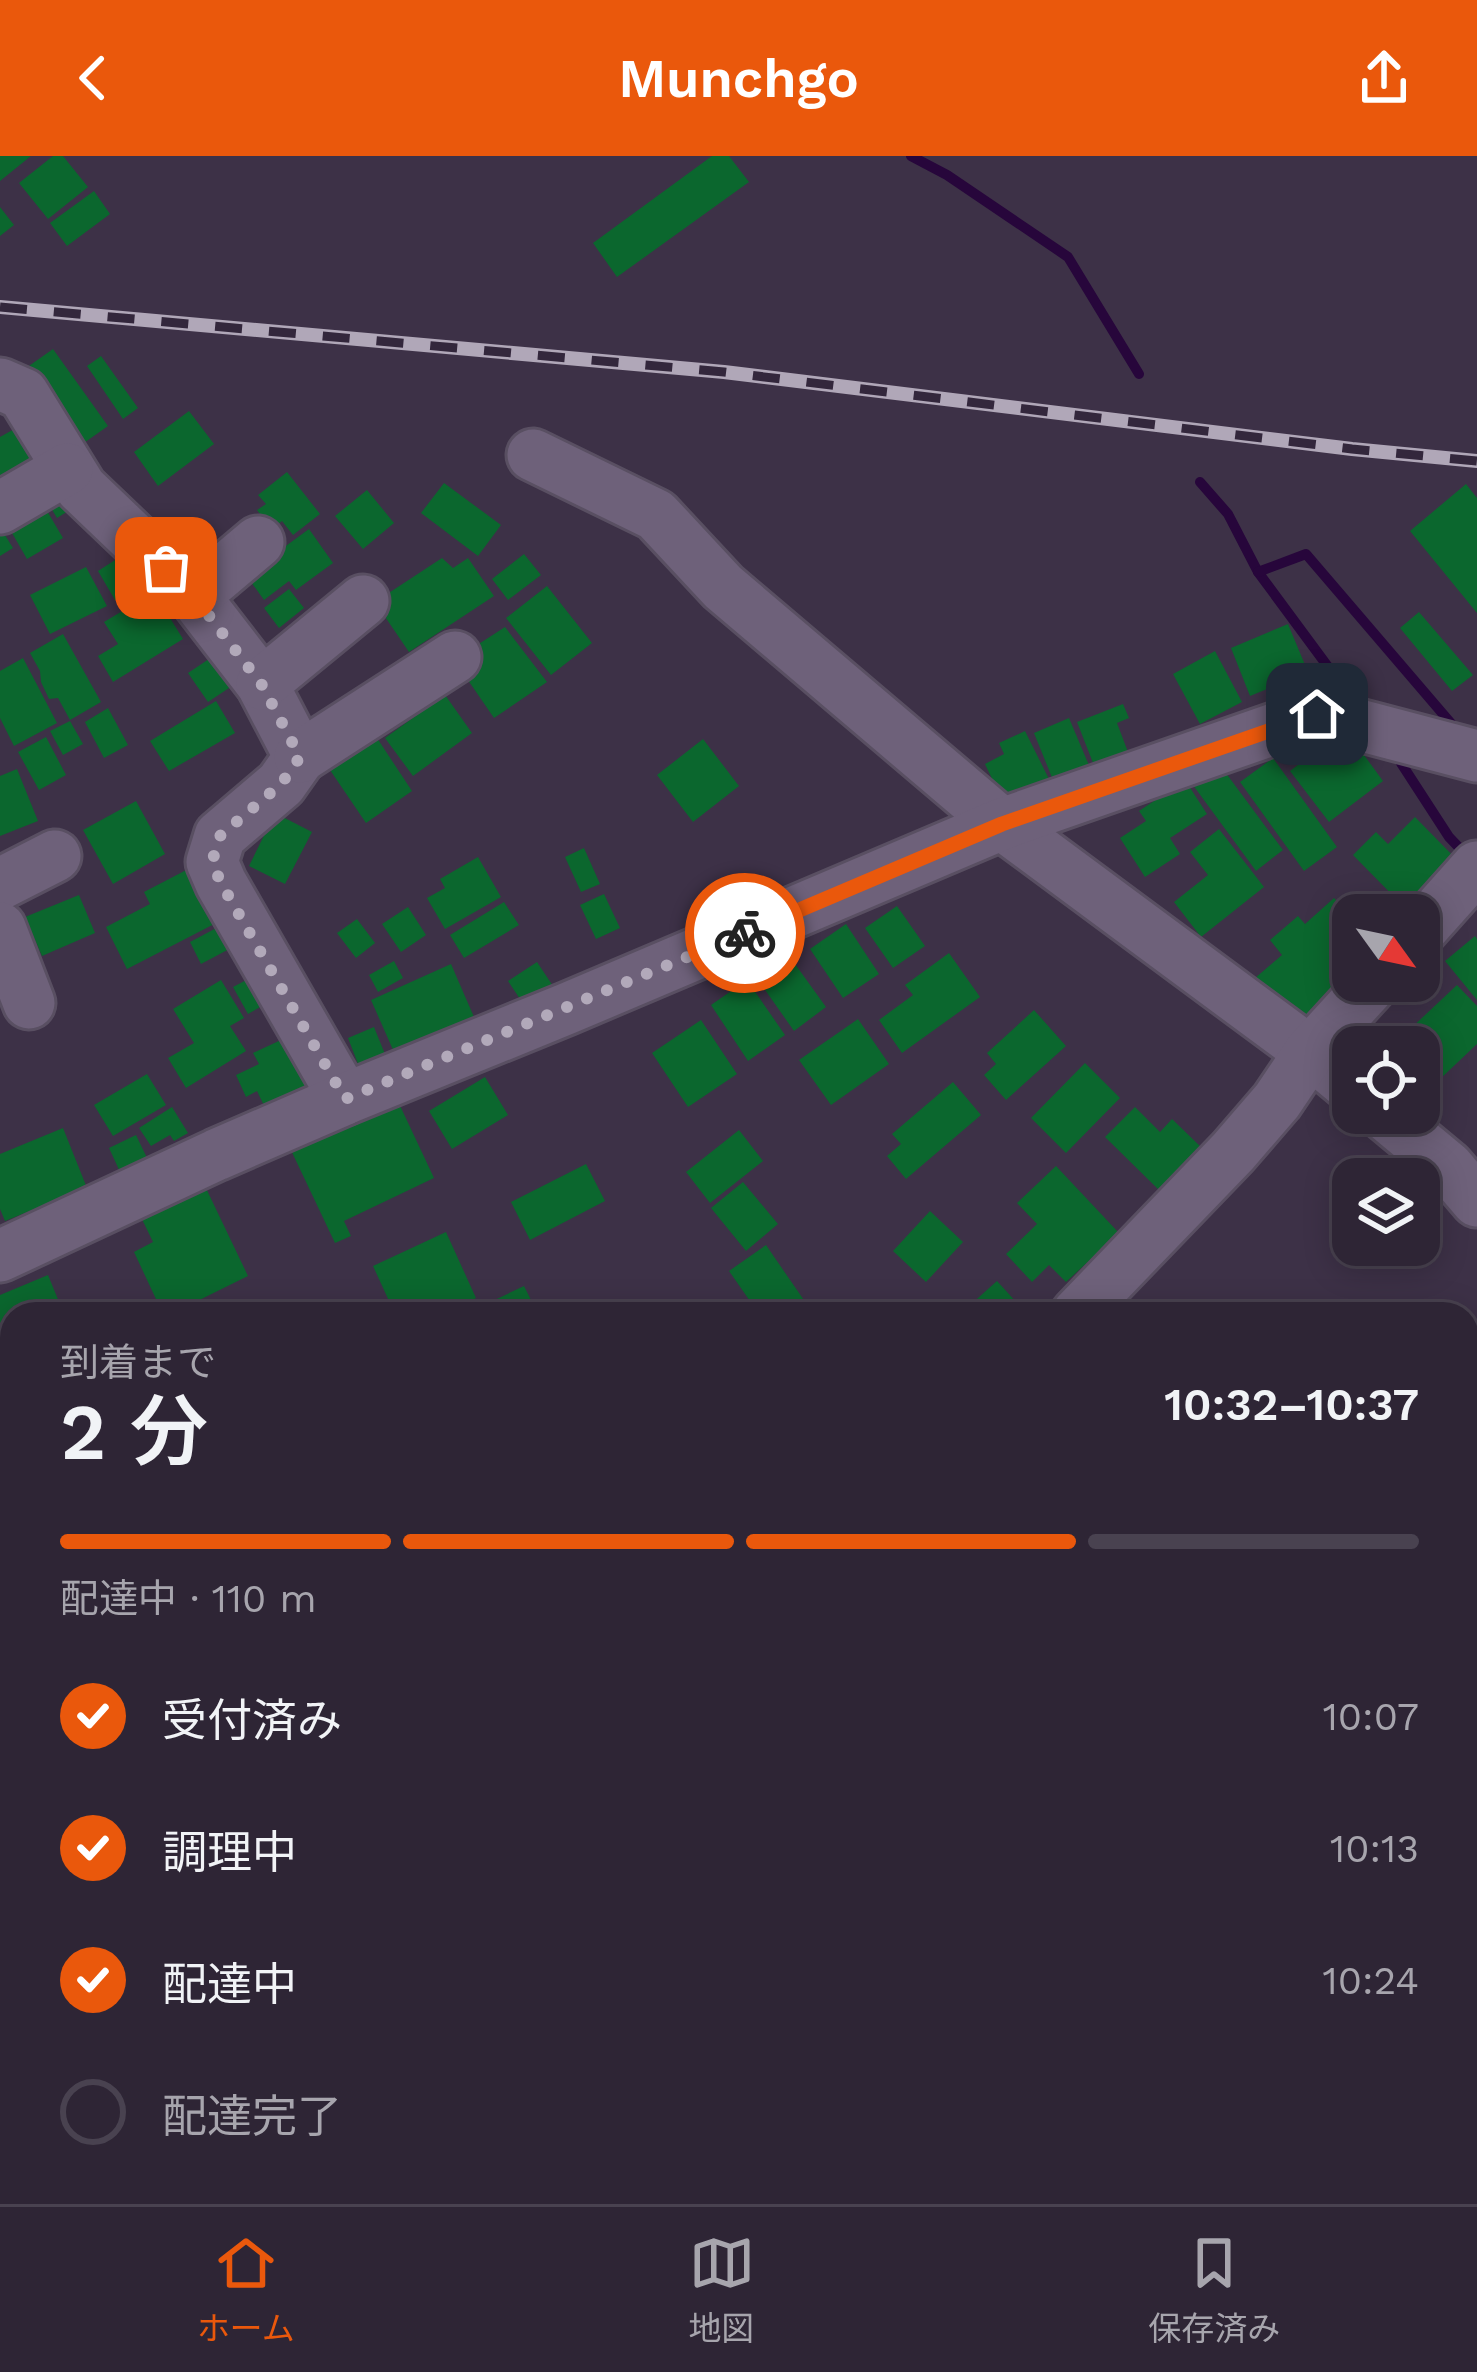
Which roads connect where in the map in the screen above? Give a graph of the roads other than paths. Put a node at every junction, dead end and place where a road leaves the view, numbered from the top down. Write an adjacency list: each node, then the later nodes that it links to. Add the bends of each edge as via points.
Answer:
1 (0, 384): 3 (street, via 22,394)
2 (533, 454): 12 (street, via 656,515 723,587)
3 (67, 469): 4 (street); 6 (street)
4 (0, 508)
5 (257, 542): 6 (street)
6 (194, 596): 9 (street)
7 (363, 601): 9 (street)
8 (455, 657): 10 (street)
9 (262, 685): 10 (street)
10 (300, 757): 20 (street, via 220,836 212,862)
11 (1477, 757): 12 (street, via 1317,714)
12 (1002, 824): 18 (street); 20 (street)
13 (55, 856): 14 (street)
14 (0, 884)
15 (0, 928): 16 (street)
16 (16, 989)
17 (1356, 1002): 18 (street)
18 (1310, 1052): 19 (street); 24 (street, via 1233,1152)
19 (1332, 1070)
20 (345, 1099): 23 (street)
21 (1409, 1134): 22 (street)
22 (1477, 1201)
23 (0, 1256)
24 (1089, 1302)

